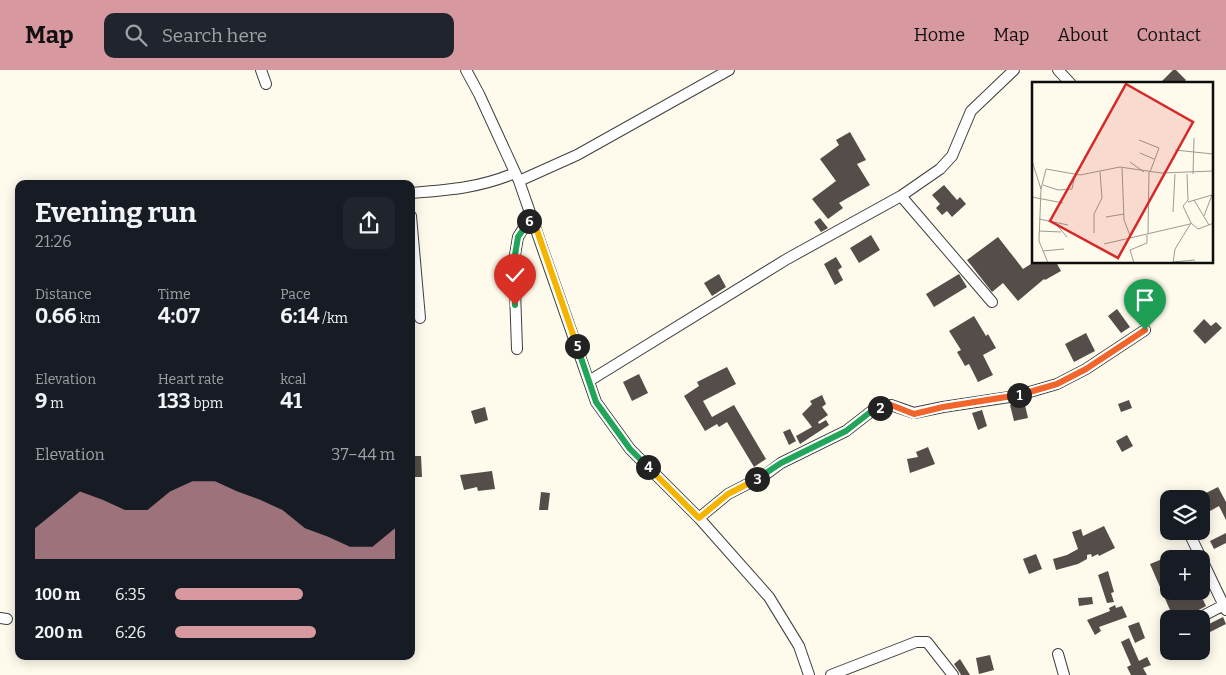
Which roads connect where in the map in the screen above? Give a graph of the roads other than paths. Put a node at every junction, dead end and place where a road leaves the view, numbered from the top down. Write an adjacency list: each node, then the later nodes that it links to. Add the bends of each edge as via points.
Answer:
1 (261, 70): 7 (street)
2 (466, 70): 8 (street)
3 (729, 70): 8 (street, via 577,155)
4 (1014, 70): 10 (street, via 971,111 952,156 940,169)
5 (1058, 70): 6 (street)
6 (1069, 82)
7 (266, 84)
8 (517, 177): 9 (street, via 471,188); 11 (street)
9 (415, 193)
10 (901, 196): 13 (street); 17 (street, via 787,259)
11 (532, 216): 16 (street, via 518,237 514,261); 17 (street)
12 (415, 261): 14 (street)
13 (992, 302)
14 (420, 318)
15 (1145, 330): 18 (street, via 1057,384 1016,396 914,414 891,405 873,410 846,431 728,494)
16 (517, 349)
17 (589, 381): 18 (street, via 596,402 630,449)
18 (699, 518): 23 (street, via 769,596 799,646)
19 (1192, 540): 20 (street)
20 (1225, 607): 21 (street)
21 (1210, 613)
22 (1058, 654): 26 (street)
23 (809, 675)
24 (831, 675): 25 (street, via 922,641 927,642)
25 (952, 675)
26 (1064, 675)

